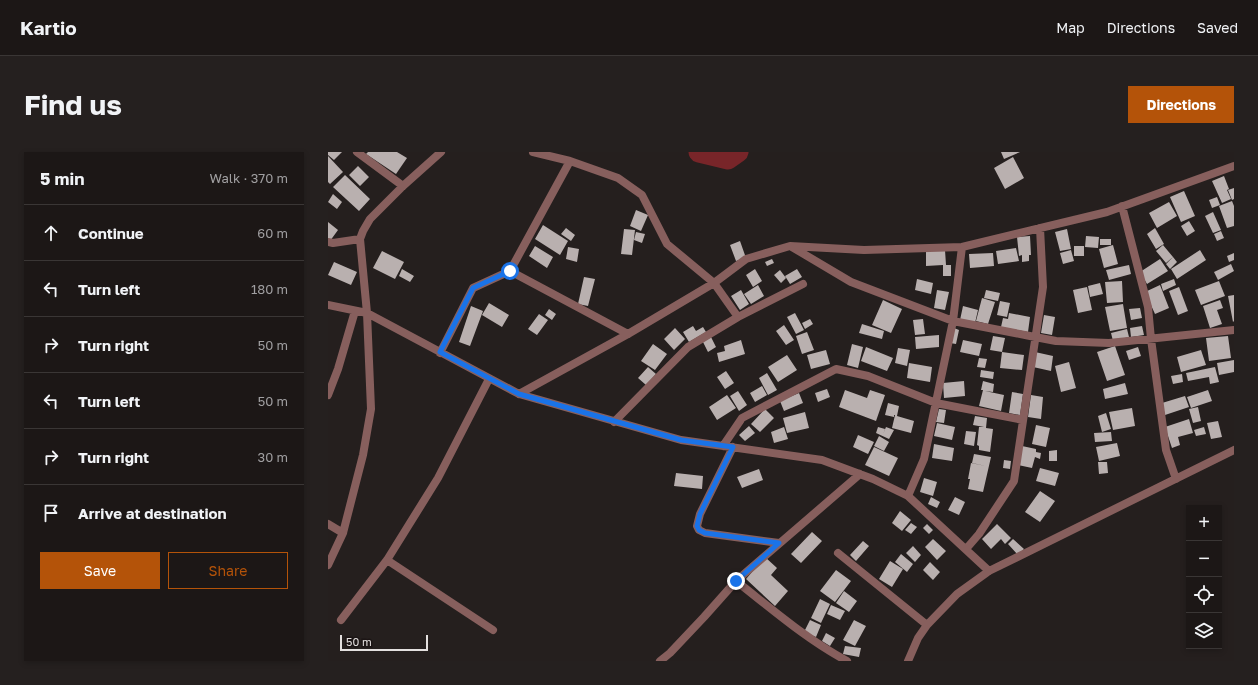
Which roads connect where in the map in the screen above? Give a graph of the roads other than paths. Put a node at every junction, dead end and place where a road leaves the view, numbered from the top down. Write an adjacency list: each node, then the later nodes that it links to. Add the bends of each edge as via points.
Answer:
1 (357, 152): 6 (street)
2 (441, 152): 6 (street)
3 (533, 152): 4 (street)
4 (570, 161): 13 (street); 14 (street, via 618,178 642,195 667,244)
5 (1234, 166): 7 (street)
6 (403, 186): 9 (street, via 370,219)
7 (1122, 206): 8 (street); 24 (street, via 1148,307)
8 (1040, 228): 12 (street); 23 (street, via 1043,287)
9 (360, 240): 10 (street); 18 (street)
10 (328, 242)
11 (790, 246): 12 (street, via 864,250); 14 (street, via 746,259); 20 (street, via 851,282)
12 (962, 247): 20 (street)
13 (510, 271): 22 (street); 25 (street, via 473,288)
14 (714, 283): 19 (street); 22 (street)
15 (803, 284): 19 (street)
16 (328, 305): 17 (street)
17 (355, 311): 18 (street); 28 (street)
18 (367, 314): 25 (street); 39 (street, via 371,409 363,455)
19 (738, 316): 31 (street, via 688,347)
20 (953, 321): 23 (street); 29 (street)
21 (1234, 330): 24 (street)
22 (628, 334): 27 (street)
23 (1035, 337): 24 (street, via 1056,341 1109,343); 30 (street)
24 (1151, 339): 36 (street, via 1166,450)
25 (440, 352): 26 (street)
26 (489, 379): 27 (street); 43 (street, via 438,478)
27 (519, 394): 31 (street)
28 (328, 395)
29 (936, 403): 30 (street); 32 (street, via 868,376 836,369 742,418); 37 (street, via 924,459)
30 (1023, 420): 41 (street, via 1014,481)
31 (614, 422): 32 (street, via 681,440)
32 (723, 446): 33 (street)
33 (733, 447): 35 (street, via 822,460); 40 (street, via 700,514 697,526 705,533)
34 (1234, 450): 36 (street)
35 (860, 474): 37 (street); 40 (street)
36 (1176, 479): 45 (street)
37 (908, 496): 41 (street)
38 (328, 524): 39 (street)
39 (343, 533): 44 (street)
40 (779, 543): 46 (street)
41 (966, 549): 45 (street)
42 (838, 553): 48 (street)
43 (387, 560): 47 (street); 49 (street)
44 (328, 565)
45 (989, 571): 48 (street, via 957,594)
46 (736, 581): 50 (street); 51 (street, via 826,650)
47 (341, 620)
48 (928, 625): 52 (street, via 918,638)
49 (493, 630)
50 (660, 661)
51 (847, 661)
52 (908, 661)

